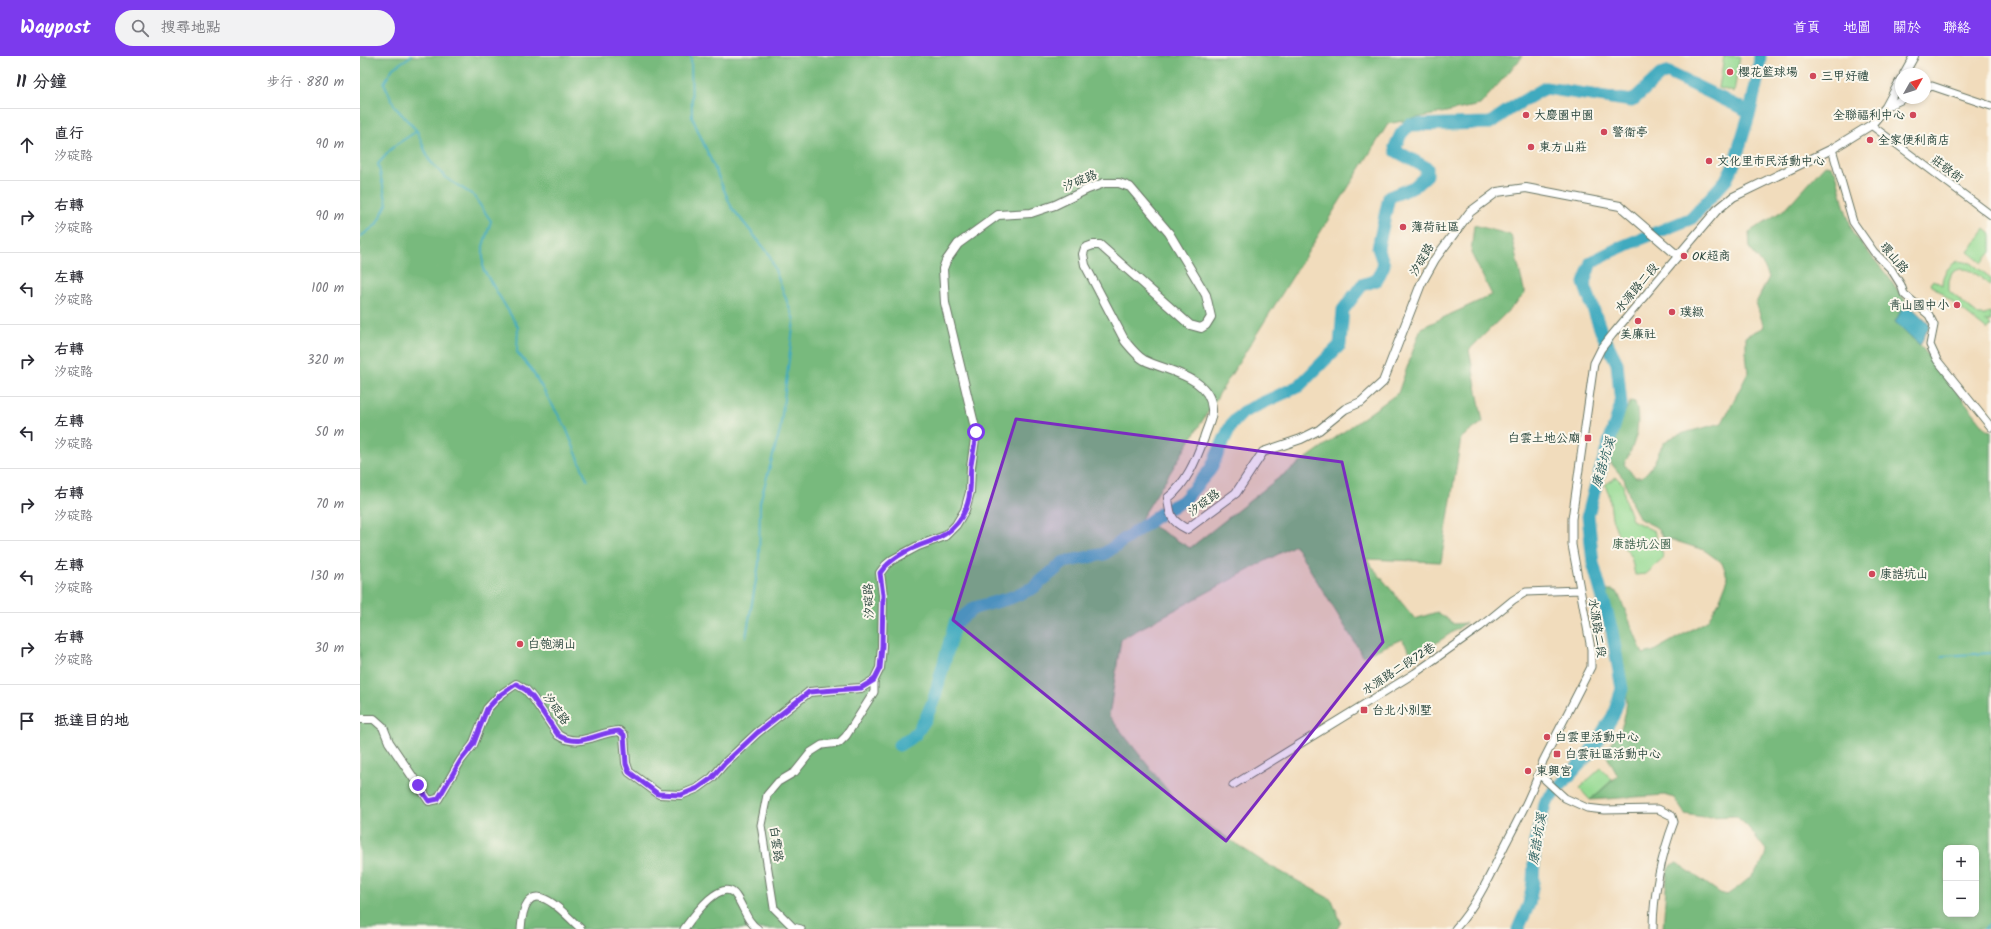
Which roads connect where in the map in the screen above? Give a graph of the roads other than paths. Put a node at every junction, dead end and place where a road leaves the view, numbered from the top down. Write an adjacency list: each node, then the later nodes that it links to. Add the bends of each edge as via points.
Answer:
1 (1914, 56): 2 (street)
2 (1907, 68)
3 (1931, 86): 6 (street)
4 (1895, 90): 7 (street)
5 (1895, 103): 7 (street)
6 (1991, 106)
7 (1886, 107): 8 (street)
8 (1870, 125): 9 (street); 10 (street, 莊敬街)
9 (1832, 149): 11 (street, via 1733,197 1717,210); 12 (street, 環山路, via 1853,222 1874,252 1891,269 1904,294 1929,315 1934,325 1930,345 1937,360)
10 (1991, 215)
11 (1678, 256): 13 (street, 水源路二段, via 1601,349 1594,363 1572,519 1572,545); 14 (street, 汐碇路, via 1620,206 1526,188 1497,192 1470,212 1434,259 1421,284 1384,382 1361,402 1345,409 1319,430 1302,439 1263,452 1236,493 1187,529 1176,524 1172,518 1168,498 1181,487 1201,446 1213,411 1211,402 1196,381 1143,360 1125,341 1085,265 1083,254 1085,248 1100,245 1190,325 1201,328 1211,317 1206,295 1169,233 1130,187 1119,183 1104,183 1056,206 1031,212 998,215 958,244 943,269 945,303 976,432 970,492 965,510 956,525 945,536 918,546 892,560 880,573 883,595 882,646 880,668)
12 (1991, 426)
13 (1579, 590): 16 (street, 水源路二段, via 1591,649 1591,668 1543,761); 17 (street, 水源路二段72巷, via 1526,592 1415,673)
14 (874, 680): 15 (street, 汐碇路, via 861,688 809,692 757,733 712,778 698,788 681,795 658,794 629,772 624,735 619,731 604,733 579,742 558,735 526,690 516,684 500,695 487,709 473,745 438,799 429,801 389,742 383,727 374,719); 22 (street, 白雲路, via 874,692 846,736 839,743 822,745 811,752 799,768 778,782 767,795 761,825 774,908 793,927)
15 (360, 719)
16 (1542, 777): 23 (street, 水源路二段, via 1490,876); 24 (street, via 1565,798 1587,808 1658,809 1672,816 1674,822 1668,838 1655,900)
17 (1234, 785)
18 (521, 929): 19 (street, via 522,917 528,904 534,897 541,896 558,906)
19 (581, 929)
20 (684, 929): 21 (street, via 710,898 722,890 730,890)
21 (758, 929)
22 (801, 929)
23 (1455, 929)
24 (1653, 929)

